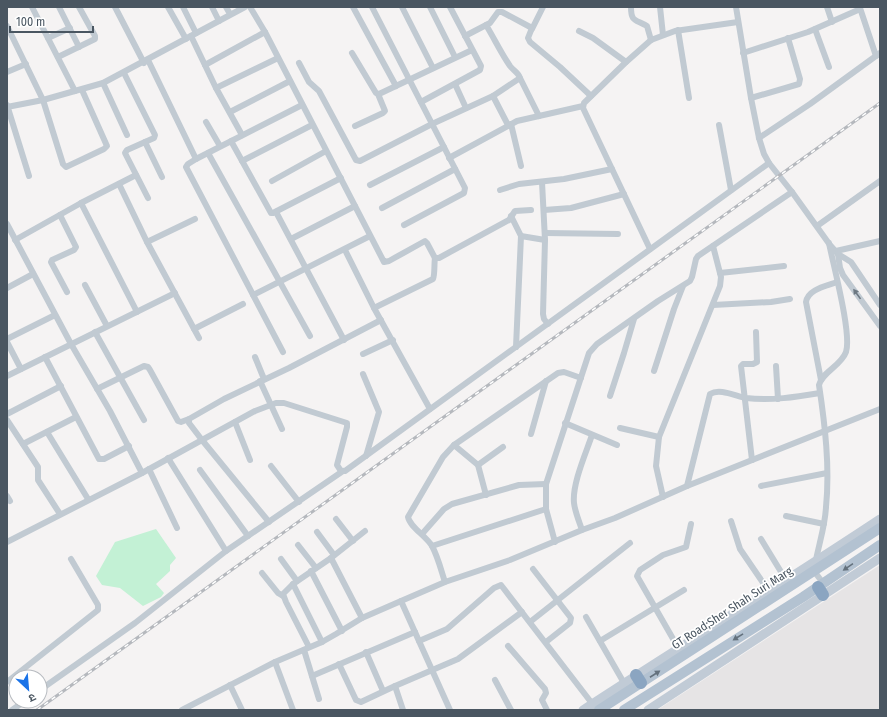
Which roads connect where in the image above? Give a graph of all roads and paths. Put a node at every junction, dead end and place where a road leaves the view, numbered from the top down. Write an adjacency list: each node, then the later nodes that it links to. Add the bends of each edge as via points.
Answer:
1 (32, 7): 37 (street)
2 (59, 7): 28 (street)
3 (79, 7): 40 (street, via 95,38)
4 (115, 7): 48 (street)
5 (168, 7): 35 (street)
6 (183, 7): 35 (street)
7 (212, 7): 23 (street)
8 (226, 7): 22 (street)
9 (245, 7): 22 (street)
10 (250, 7): 33 (street)
11 (353, 7): 62 (street)
12 (372, 7): 58 (street)
13 (430, 7): 47 (street)
14 (450, 7): 36 (street)
15 (543, 7): 29 (street)
16 (631, 7): 39 (street, via 631,17 647,26)
17 (660, 7): 34 (street)
18 (736, 7): 24 (street)
19 (827, 7): 25 (street)
20 (404, 8): 54 (street)
21 (860, 8): 25 (street); 44 (street)
22 (230, 14): 23 (street)
23 (219, 21): 35 (street)
24 (738, 22): 31 (street); 43 (street)
25 (832, 22): 30 (street)
26 (486, 25): 29 (street, via 500,11); 36 (street); 57 (street)
27 (7, 26): 51 (street)
28 (70, 28): 37 (street); 40 (street)
29 (532, 29): 67 (street, via 528,38 530,42)
30 (815, 29): 38 (street); 53 (street)
31 (678, 30): 34 (street); 68 (street)
32 (579, 31): 49 (street)
33 (265, 32): 46 (street); 52 (street)
34 (663, 35): 39 (street)
35 (191, 36): 48 (street); 52 (street)
36 (465, 36): 41 (street)
37 (48, 38): 45 (street)
38 (788, 38): 43 (street); 69 (street, via 800,79 799,84)
39 (651, 40): 49 (street)
40 (79, 47): 45 (street)
41 (472, 50): 47 (street); 61 (street, via 481,66 480,70)
42 (352, 53): 65 (street)
43 (743, 53): 69 (street)
44 (878, 54): 86 (street)
45 (58, 57): 64 (street)
46 (278, 58): 59 (street); 63 (street)
47 (455, 58): 54 (street)
48 (146, 61): 56 (street); 94 (street)
49 (626, 62): 67 (street)
50 (299, 63): 80 (street, via 310,82 319,91 357,161)
51 (26, 64): 55 (street); 70 (street)
52 (205, 65): 63 (street)
53 (829, 67)
54 (433, 68): 58 (street)
55 (7, 72)
56 (124, 73): 60 (street); 88 (street, via 155,135)
57 (520, 78): 66 (street); 77 (street)
58 (409, 80): 62 (street); 71 (street)
59 (290, 81): 72 (street); 76 (street)
60 (103, 83): 64 (street); 84 (street)
61 (455, 84): 71 (street); 75 (street)
62 (396, 86): 65 (street)
63 (216, 88): 76 (street)
64 (78, 91): 70 (street); 70 (street, via 107,146 66,167)
65 (378, 94): 83 (street, via 385,111)
66 (493, 96): 75 (street); 81 (street)
67 (591, 96): 74 (street)
68 (689, 98)
69 (751, 98): 86 (street)
70 (43, 100): 73 (street)
71 (421, 102): 80 (street)
72 (302, 105): 79 (street); 85 (street)
73 (7, 106): 101 (street)
74 (583, 106): 77 (street); 99 (street)
75 (466, 108): 80 (street)
76 (230, 112): 85 (street)
77 (539, 116): 81 (street)
78 (206, 122): 89 (street)
79 (312, 124): 91 (street); 95 (street)
80 (432, 124): 90 (street)
81 (510, 124): 93 (street); 97 (street)
82 (719, 125): 110 (street)
83 (355, 126)
84 (126, 135)
85 (242, 135): 87 (street)
86 (759, 138): 96 (street)
87 (231, 141): 89 (street); 95 (street)
88 (145, 142): 100 (street, via 125,153); 102 (street)
89 (220, 146): 92 (street)
90 (444, 147): 93 (street); 108 (street)
91 (326, 151): 103 (street); 104 (street)
92 (208, 153): 94 (street); 145 (street)
93 (449, 158): 98 (street)
94 (196, 159): 152 (street, via 186,166 186,169)
95 (242, 161): 119 (street, via 271,212)
96 (769, 163): 110 (street); 111 (street)
97 (521, 166)
98 (455, 169): 116 (street); 124 (street, via 464,186 464,193)
99 (612, 169): 105 (street); 112 (street)
100 (136, 175): 107 (street); 113 (street)
101 (29, 176)
102 (162, 176)
103 (340, 178): 115 (street); 119 (street)
104 (272, 181)
105 (542, 182): 109 (street, via 519,184); 118 (street)
106 (880, 182): 125 (street)
107 (119, 184): 114 (street); 134 (street)
108 (370, 185)
109 (500, 190)
110 (730, 190): 137 (street)
111 (792, 192): 125 (street); 136 (street)
112 (624, 194): 118 (street, via 571,208); 137 (street)
113 (148, 198)
114 (81, 203): 120 (street); 158 (street)
115 (355, 206): 128 (street); 130 (street)
116 (382, 208)
117 (531, 210): 121 (street, via 515,211)
118 (544, 210): 126 (street)
119 (276, 212): 130 (street)
120 (60, 215): 131 (street); 150 (street, via 76,247 51,262)
121 (511, 216): 129 (street); 140 (street, via 509,220)
122 (195, 219): 134 (street)
123 (7, 224): 131 (street)
124 (404, 225)
125 (817, 226): 135 (street)
126 (545, 233): 127 (street); 132 (street)
127 (618, 234)
128 (370, 236): 138 (street); 140 (street, via 384,262 425,241)
129 (521, 236): 132 (street); 174 (street)
130 (291, 239): 142 (street)
131 (15, 240): 143 (street)
132 (545, 240): 162 (street, via 543,314)
133 (880, 241): 139 (street)
134 (147, 242): 151 (street)
135 (828, 243): 139 (street); 146 (street)
136 (713, 246): 144 (street); 148 (street, via 697,258 692,277)
137 (650, 249): 162 (street)
138 (345, 250): 142 (street); 157 (street)
139 (837, 253): 156 (street, via 851,262); 164 (street, one-way to 139, via 843,275)
140 (435, 258): 157 (street, via 433,279)
141 (784, 266): 144 (street)
142 (307, 268): 145 (street); 171 (street)
143 (33, 274): 149 (street); 159 (street)
144 (720, 274): 155 (street, via 720,286)
145 (280, 282): 152 (street); 168 (street)
146 (837, 282): 187 (street, via 847,335 846,349 838,364); 187 (street, via 810,293 806,302)
147 (85, 285): 163 (street)
148 (684, 285): 160 (street); 181 (street)
149 (7, 288)
150 (66, 292)
151 (174, 293): 158 (street); 165 (street)
152 (253, 295): 175 (street)
153 (790, 299): 155 (street)
154 (243, 304): 165 (street)
155 (713, 305): 211 (street)
156 (880, 305)
157 (374, 308): 161 (street)
158 (137, 312): 163 (street)
159 (55, 314): 170 (street); 173 (street)
160 (634, 319): 185 (street, via 596,344 586,360); 192 (street)
161 (381, 320): 171 (street); 172 (street)
162 (548, 324): 174 (street)
163 (107, 326): 166 (street)
164 (880, 326)
165 (194, 329): 169 (street)
166 (95, 332): 173 (street); 184 (street)
167 (756, 332): 193 (street, via 757,362 741,366)
168 (310, 336)
169 (199, 338)
170 (7, 340): 180 (street)
171 (344, 340): 186 (street)
172 (392, 340): 176 (street); 196 (street)
173 (71, 344): 177 (street); 190 (street)
174 (516, 347): 196 (street)
175 (282, 352)
176 (363, 354)
177 (45, 357): 180 (street); 189 (street)
178 (255, 357): 186 (street)
179 (776, 366): 194 (street)
180 (21, 369): 183 (street)
181 (654, 371)
182 (363, 374): 218 (street, via 379,412)
183 (7, 376)
184 (120, 377): 190 (street); 201 (street); 202 (street, via 144,366 148,367 178,421)
185 (581, 378): 188 (street, via 560,372); 204 (street)
186 (262, 380): 195 (street); 202 (street)
187 (821, 380): 191 (street)
188 (546, 381): 209 (street); 214 (street)
189 (61, 386): 198 (street); 199 (street)
190 (97, 389): 216 (street)
191 (820, 393): 194 (street); 208 (street)
192 (610, 396)
193 (745, 398): 194 (street); 221 (street); 230 (street, via 718,392 710,394)
194 (778, 399)
195 (271, 405): 203 (street); 206 (street); 226 (street, via 281,402 346,423 337,465)
196 (430, 409): 218 (street)
197 (880, 409): 208 (street)
198 (7, 414)
199 (76, 417): 207 (street); 216 (street, via 99,460)
200 (7, 420): 213 (street)
201 (144, 420)
202 (189, 420): 212 (street)
203 (235, 422): 212 (street); 220 (street)
204 (565, 424): 210 (street); 229 (street)
205 (620, 428): 211 (street)
206 (282, 429)
207 (47, 432): 213 (street); 234 (street)
208 (824, 432): 221 (street); 228 (street)
209 (531, 434)
210 (592, 435): 215 (street); 247 (street, via 579,472 574,498)
211 (659, 437): 233 (street, via 656,466)
212 (202, 440): 219 (street); 242 (street)
213 (23, 444): 237 (street, via 38,467 38,480)
214 (454, 444): 223 (street); 250 (street, via 442,457 409,513 410,521)
215 (617, 445)
216 (129, 446): 227 (street)
217 (503, 447): 223 (street)
218 (366, 456): 226 (street)
219 (168, 458): 224 (street); 260 (street)
220 (250, 460)
221 (752, 460): 230 (street)
222 (271, 466): 235 (street)
223 (478, 466): 232 (street)
224 (149, 469): 227 (street); 245 (street)
225 (200, 470): 251 (street)
226 (343, 471): 235 (street)
227 (142, 473): 234 (street)
228 (827, 473): 231 (street); 244 (street)
229 (546, 484): 232 (street, via 519,485); 236 (street)
230 (687, 486): 233 (street)
231 (761, 486)
232 (486, 495): 250 (street, via 448,506)
233 (663, 497): 247 (street)
234 (88, 499): 237 (street)
235 (298, 502): 242 (street)
236 (546, 509): 255 (street); 259 (street)
237 (60, 514): 254 (street)
238 (786, 516): 244 (street)
239 (336, 519): 253 (street)
240 (880, 519): 265 (main road)
241 (731, 521): 274 (street, via 740,549)
242 (269, 522): 251 (street)
243 (691, 524): 278 (street, via 686,547 663,555 637,574)
244 (824, 524): 265 (street)
245 (177, 528)
246 (880, 528): 265 (main road, GT Road;Sher Shah Suri Marg)
247 (582, 530): 255 (street)
248 (366, 531): 253 (street)
249 (317, 532): 261 (street)
250 (422, 534): 259 (street)
251 (248, 536): 260 (street)
252 (761, 540): 269 (street)
253 (352, 541): 261 (street)
254 (7, 542)
255 (555, 542): 271 (street)
256 (630, 544): 276 (street)
257 (298, 545): 267 (street)
258 (880, 545): 272 (main road, one-way to 272)
259 (432, 546): 271 (street)
260 (226, 551): 301 (street, via 135,623)
261 (332, 557): 267 (street); 281 (street)
262 (880, 558): 272 (main road)
263 (72, 559): 299 (street, via 98,605 98,610)
264 (281, 559): 270 (street)
265 (815, 566): 269 (main road); 272 (street); 274 (main road, GT Road;Sher Shah Suri Marg)
266 (533, 569): 276 (street)
267 (313, 570): 270 (street); 283 (street)
268 (262, 573): 275 (street)
269 (786, 580): 274 (main road)
270 (295, 582): 275 (street, via 284,591); 287 (street)
271 (445, 582): 277 (street)
272 (821, 588): 315 (main road, one-way to 315); 316 (main road)
273 (684, 590): 278 (street)
274 (771, 594): 292 (main road, GT Road;Sher Shah Suri Marg)
275 (283, 596): 290 (street)
276 (558, 600): 282 (street); 288 (street, via 571,621)
277 (401, 601): 281 (street); 284 (street)
278 (655, 608): 286 (street); 292 (street)
279 (522, 612): 282 (street); 285 (street, via 500,585 470,607 447,629); 295 (street, via 458,659)
280 (586, 616): 286 (street)
281 (362, 618): 283 (street)
282 (530, 622): 288 (street)
283 (342, 631): 287 (street)
284 (415, 632): 285 (street); 291 (street)
285 (419, 641): 295 (street)
286 (600, 641): 300 (street)
287 (322, 642): 290 (street)
288 (546, 642): 306 (street)
289 (508, 646): 313 (street, via 545,689 546,693 542,700)
290 (306, 649): 293 (street); 296 (street)
291 (366, 652): 294 (street); 304 (street)
292 (681, 652): 297 (main road, GT Road;Sher Shah Suri Marg)
293 (275, 662): 302 (street); 309 (street)
294 (340, 664): 296 (street); 304 (street, via 357,701 361,702)
295 (431, 670): 303 (street); 311 (street)
296 (312, 676): 305 (street)
297 (638, 679): 300 (main road); 306 (main road, GT Road;Sher Shah Suri Marg)
298 (495, 680): 312 (street)
299 (7, 682)
300 (624, 683): 306 (main road)
301 (48, 684)
302 (230, 685): 307 (street); 308 (street)
303 (394, 686): 304 (street); 310 (street)
304 (383, 691)
305 (319, 699)
306 (596, 708): 314 (main road)
307 (182, 710)
308 (242, 710)
309 (293, 710)
310 (403, 710)
311 (450, 710)
312 (511, 710)
313 (547, 710)
314 (583, 710)
315 (624, 710)
316 (648, 710)

